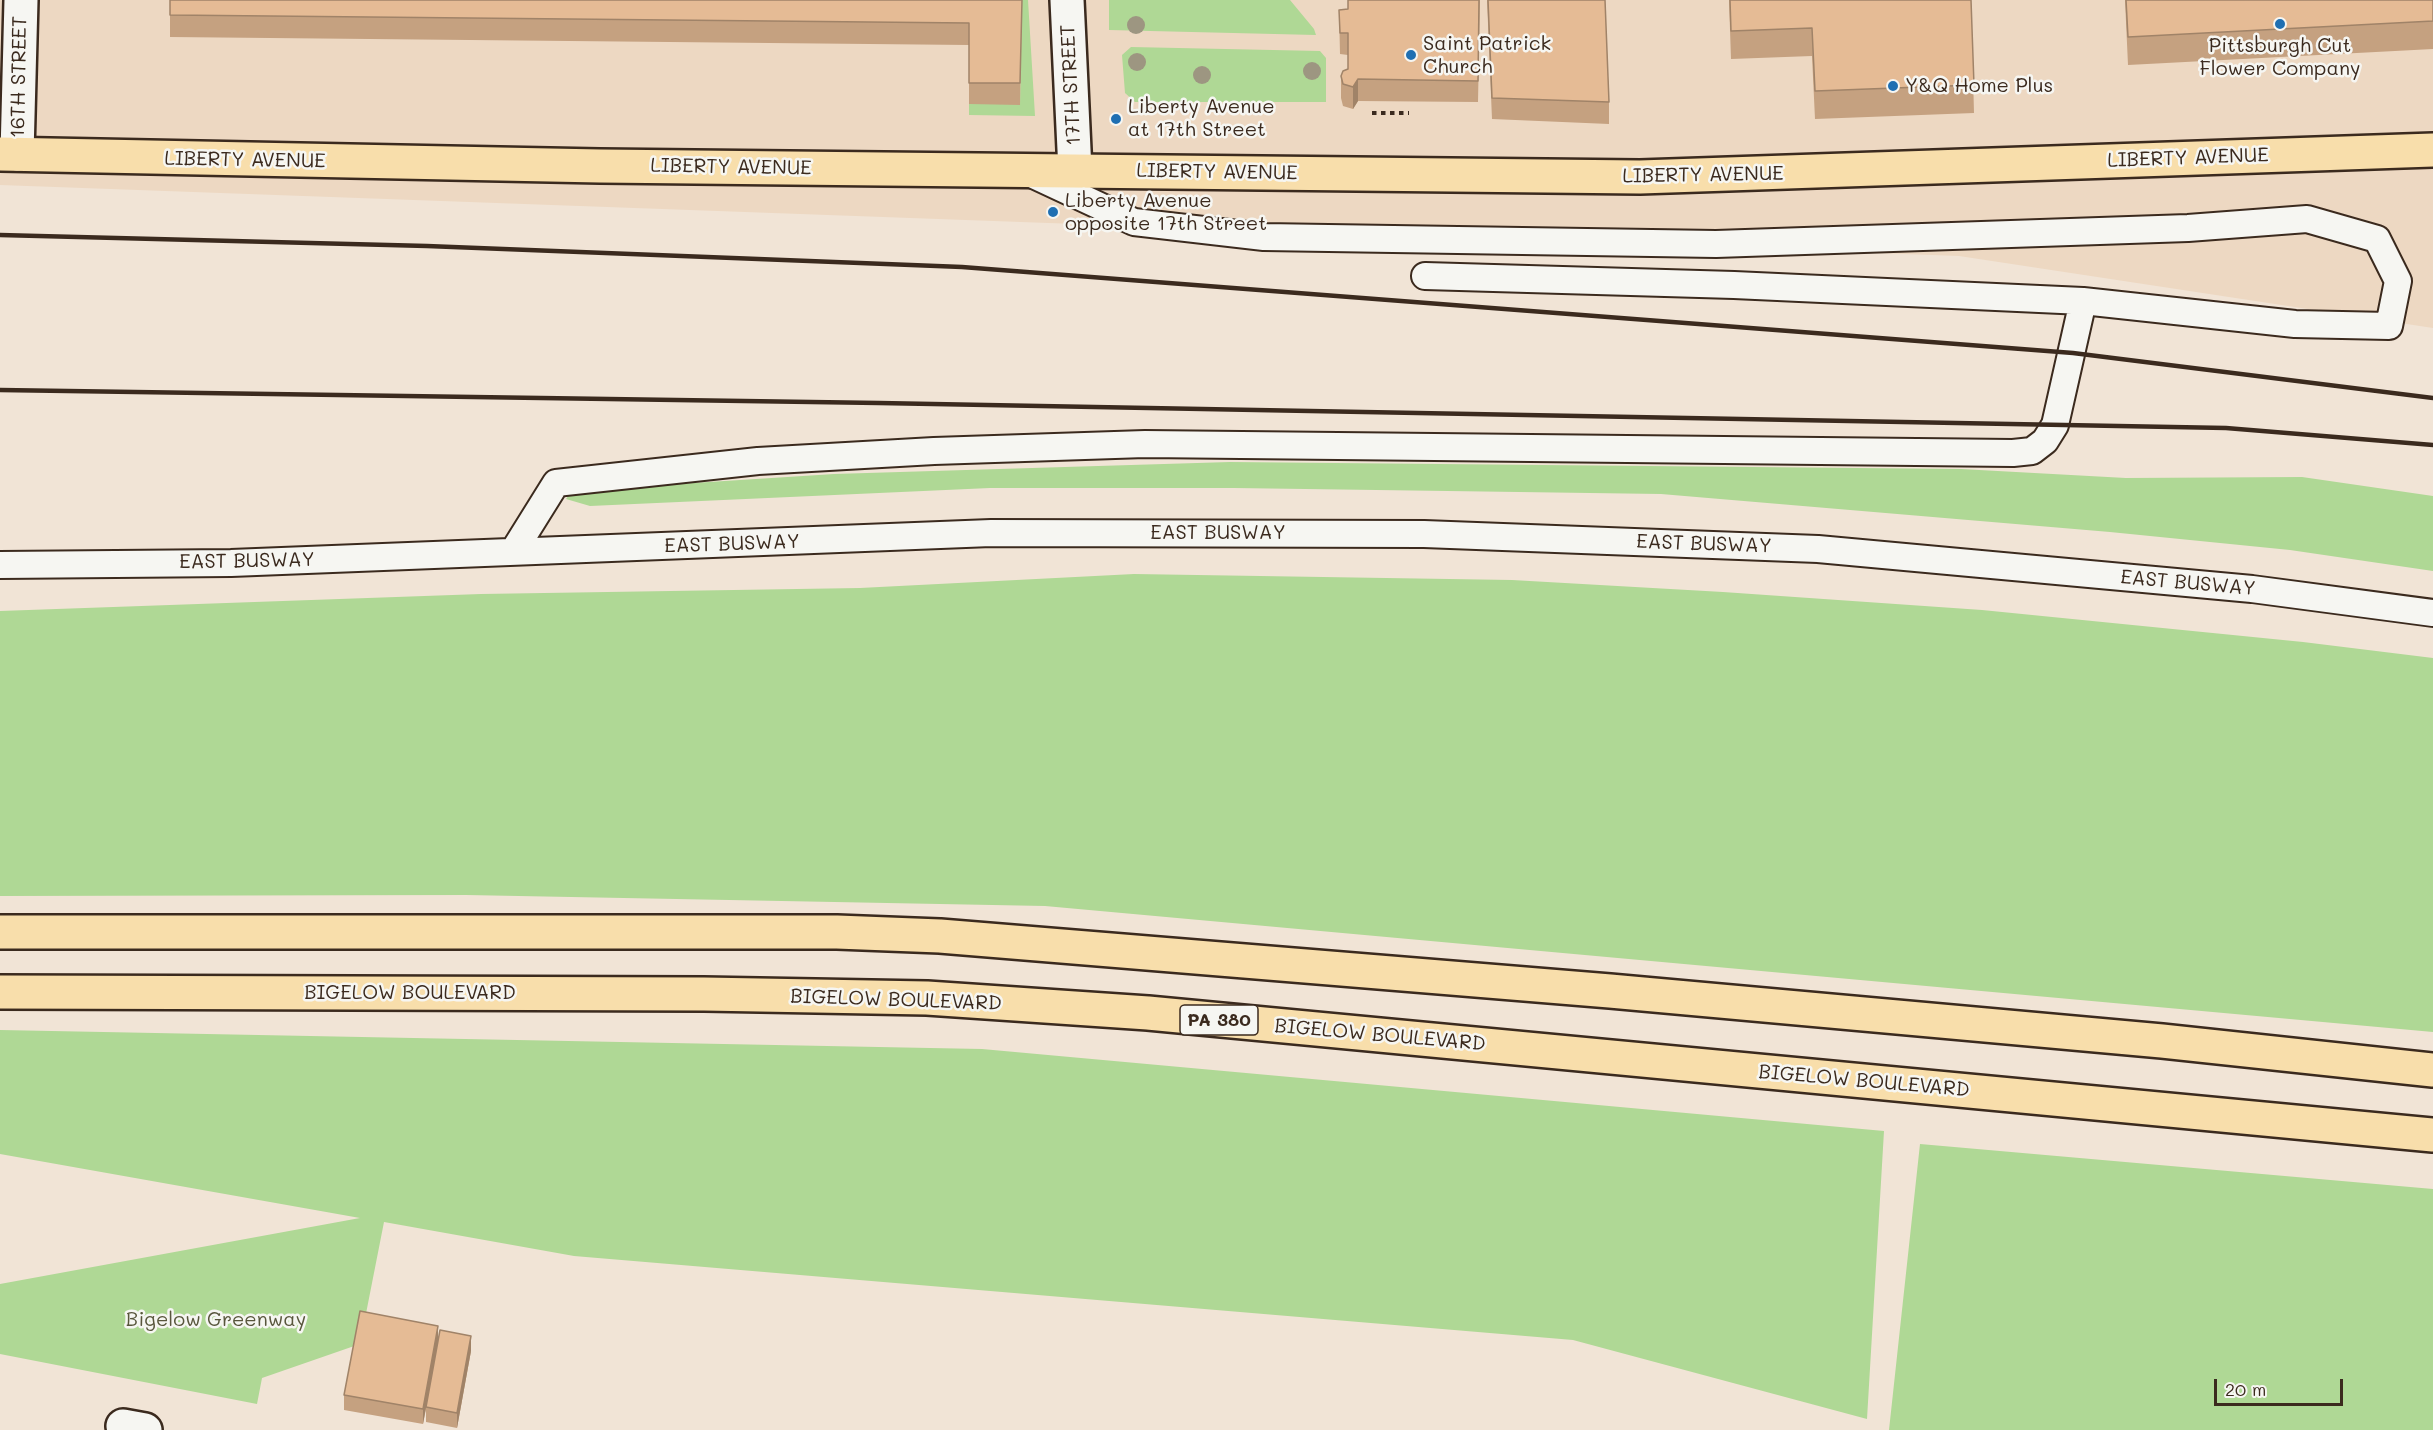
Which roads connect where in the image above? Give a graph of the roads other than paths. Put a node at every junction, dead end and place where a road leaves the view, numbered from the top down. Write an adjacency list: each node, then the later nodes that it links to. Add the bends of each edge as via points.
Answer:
1 (21, 0): 4 (street, 16TH STREET)
2 (1067, 0): 6 (street, 17TH STREET)
3 (2433, 150): 6 (main road, LIBERTY AVENUE, via 1640,177)
4 (8, 154): 5 (main road, LIBERTY AVENUE)
5 (1022, 170): 6 (main road, LIBERTY AVENUE); 8 (lane, via 1134,222 1264,237 1716,244 2188,228 2307,219 2377,239 2398,281 2400,316 2389,326 2295,324)
6 (1075, 171)
7 (1425, 276): 8 (lane)
8 (2084, 301): 9 (lane, via 2055,425 2045,441 2032,451 1145,444 758,461 556,483)
9 (513, 552): 10 (lane, EAST BUSWAY, via 231,563); 11 (lane, EAST BUSWAY, via 991,532 1424,534 1654,541 1818,549 2252,589)
10 (0, 565)
11 (2433, 613)
12 (0, 932): 14 (main road, via 837,932 940,936 2033,1029)
13 (0, 992): 15 (main road, BIGELOW BOULEVARD / PA 380, via 927,998 1160,1014)
14 (2433, 1070)
15 (2433, 1135)

